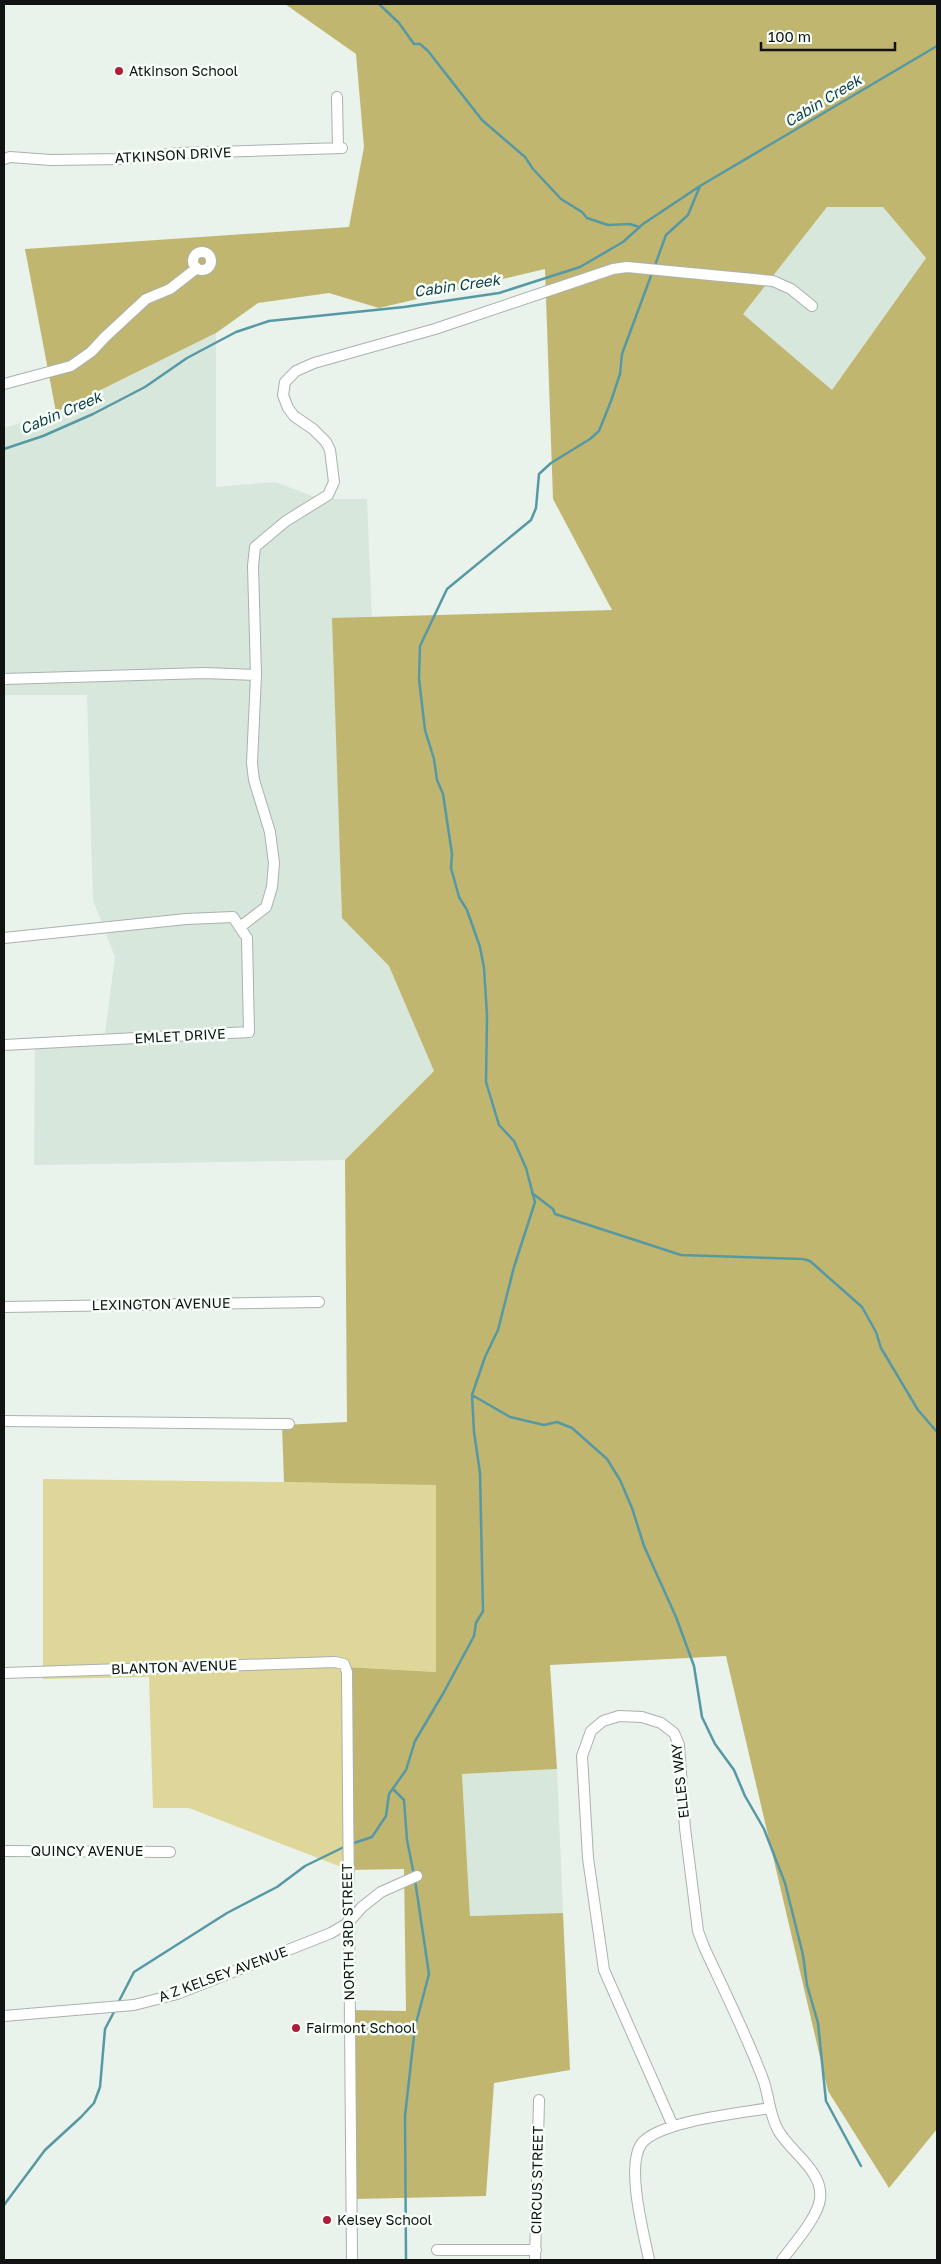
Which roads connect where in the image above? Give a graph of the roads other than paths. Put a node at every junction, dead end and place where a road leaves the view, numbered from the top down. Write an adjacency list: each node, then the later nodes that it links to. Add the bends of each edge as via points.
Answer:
1 (337, 97): 2 (street, ATKINSON DRIVE, via 340,148 180,153 121,159)
2 (4, 159)
3 (197, 268): 5 (street, via 170,289 146,298 91,352 71,366)
4 (812, 306): 6 (street, via 791,289 773,281 627,267 296,371 285,382 283,395 294,416 326,442 334,482 328,494 286,521 255,547 252,566)
5 (4, 384)
6 (256, 675): 7 (street, via 204,673); 8 (street, via 252,763 270,832 274,863 266,907)
7 (4, 679)
8 (240, 927): 9 (street, via 233,917 186,919); 10 (street, EMLET DRIVE, via 247,938 249,1032)
9 (4, 938)
10 (4, 1045)
11 (319, 1302): 12 (street, LEXINGTON AVENUE)
12 (4, 1308)
13 (4, 1421): 14 (street)
14 (289, 1424)
15 (344, 1664): 16 (street, BLANTON AVENUE); 20 (street, NORTH 3RD STREET)
16 (4, 1673)
17 (4, 1851): 18 (street, QUINCY AVENUE)
18 (170, 1852)
19 (417, 1876): 20 (street, A Z KELSEY AVENUE, via 381,1892)
20 (348, 1923): 21 (street, A Z KELSEY AVENUE, via 331,1933 177,1994 134,2005); 27 (street, NORTH 3RD STREET)
21 (4, 2016)
22 (539, 2100): 26 (street, CIRCUS STREET)
23 (770, 2108): 24 (street); 24 (street, ELLES WAY, via 764,2081 698,1931 679,1745 674,1733 661,1722 619,1716 603,1721 591,1731 582,1756 588,1858 601,1956 609,1984); 29 (street, ELLES WAY, via 784,2140 816,2175 820,2186 816,2211)
24 (673, 2126): 28 (street, via 641,2144 636,2159 635,2180)
25 (437, 2250): 26 (street)
26 (535, 2255)
27 (352, 2260)
28 (650, 2260)
29 (782, 2260)

